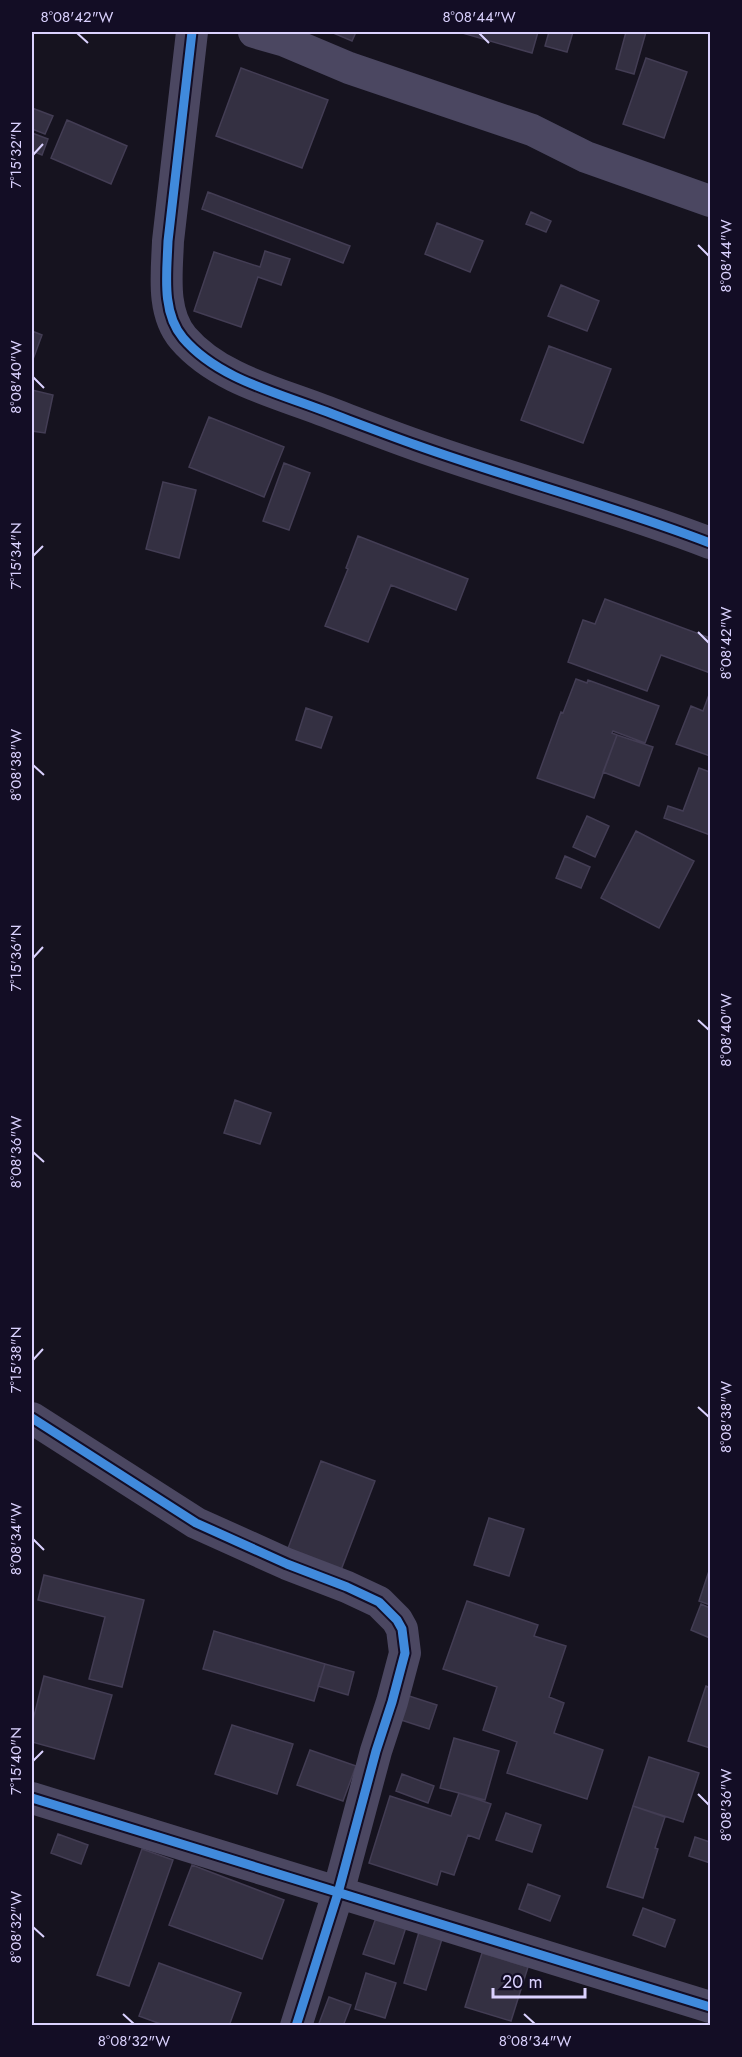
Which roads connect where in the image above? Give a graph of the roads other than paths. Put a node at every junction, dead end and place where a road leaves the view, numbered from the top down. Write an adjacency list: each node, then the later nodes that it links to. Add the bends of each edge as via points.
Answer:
1 (192, 32): 4 (street, via 167,273 172,321 193,349 210,364 251,383 395,437)
2 (254, 32): 3 (street, via 532,130 586,157)
3 (711, 201)
4 (711, 543)
5 (32, 1418): 7 (street, via 196,1523 379,1602 397,1620 405,1653)
6 (32, 1798): 7 (street)
7 (338, 1893): 8 (street); 9 (street)
8 (711, 2007)
9 (296, 2025)

